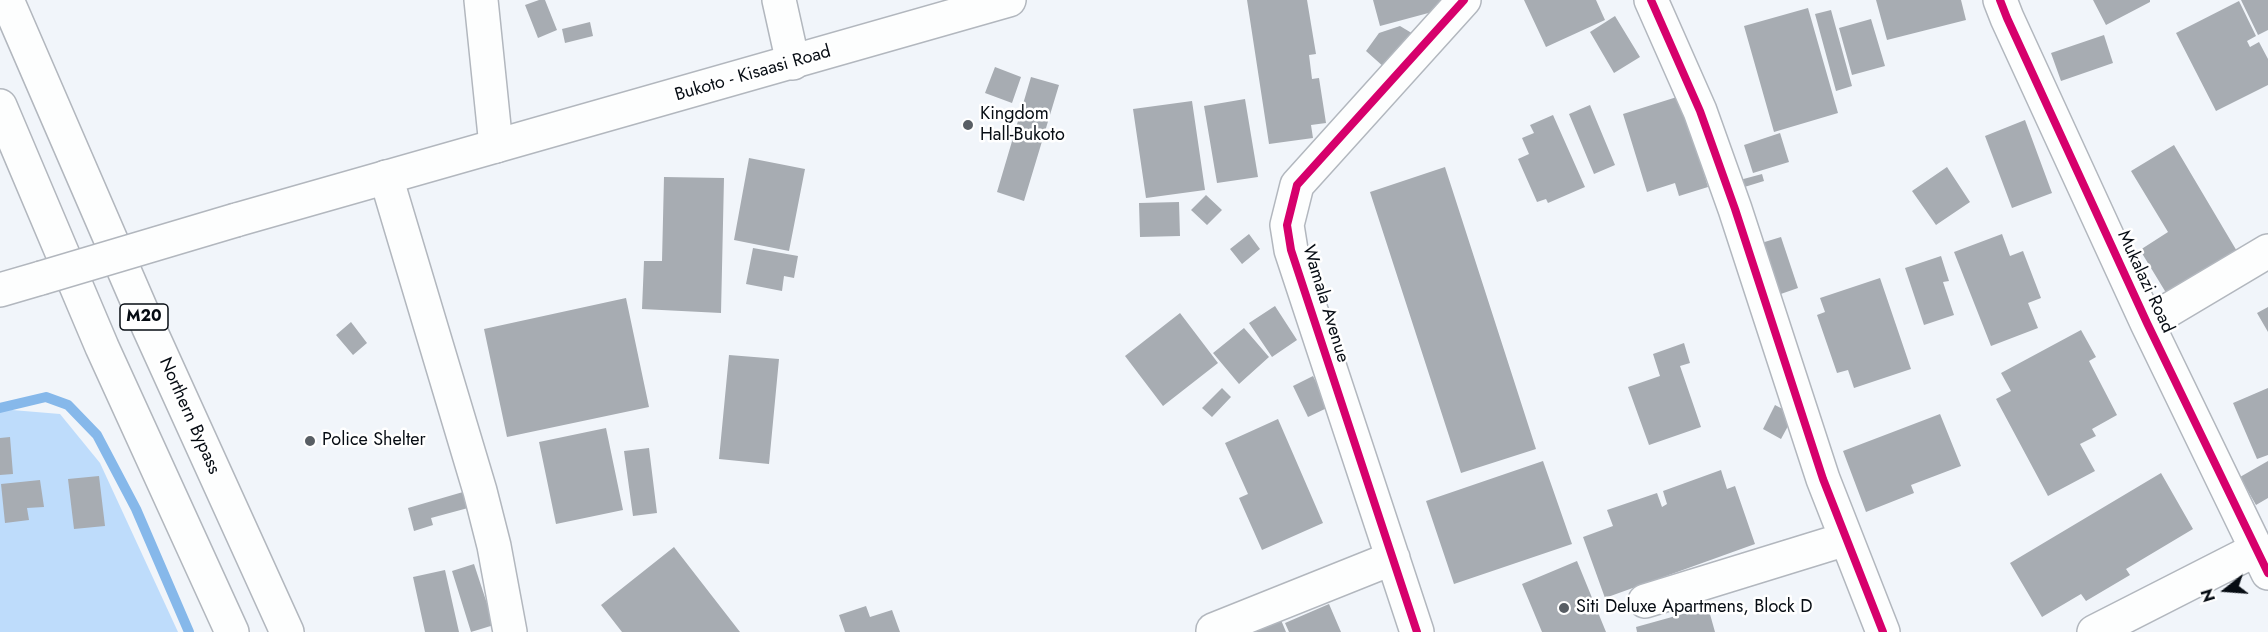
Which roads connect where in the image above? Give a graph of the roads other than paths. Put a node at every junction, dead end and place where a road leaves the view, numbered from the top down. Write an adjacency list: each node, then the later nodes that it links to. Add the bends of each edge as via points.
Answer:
1 (7, 0): 21 (main road, Northern Bypass / M20, via 149,328)
2 (481, 0): 10 (main road)
3 (779, 0): 8 (main road)
4 (1009, 0): 8 (main road, Bukoto - Kisaasi Road)
5 (1464, 0): 16 (main road, Wamala Avenue, via 1297,185 1287,225 1291,250)
6 (1651, 0): 15 (main road, via 1680,62 1736,209)
7 (2000, 0): 14 (main road, Mukalazi Road)
8 (793, 63): 10 (main road, Bukoto - Kisaasi Road)
9 (0, 106): 20 (main road, M20, via 102,347)
10 (496, 146): 11 (main road, Bukoto - Kisaasi Road)
11 (386, 177): 13 (main road, Bukoto - Kisaasi Road, bridge); 22 (main road, via 480,491)
12 (2268, 251): 14 (main road)
13 (0, 290)
14 (2147, 323): 17 (main road, Mukalazi Road)
15 (1846, 539): 18 (main road); 24 (main road)
16 (1393, 558): 19 (main road); 23 (main road, Wamala Avenue)
17 (2262, 561): 25 (main road)
18 (1645, 601)
19 (1213, 631)
20 (232, 632)
21 (287, 632)
22 (510, 632)
23 (1417, 632)
24 (1883, 632)
25 (2094, 632)

